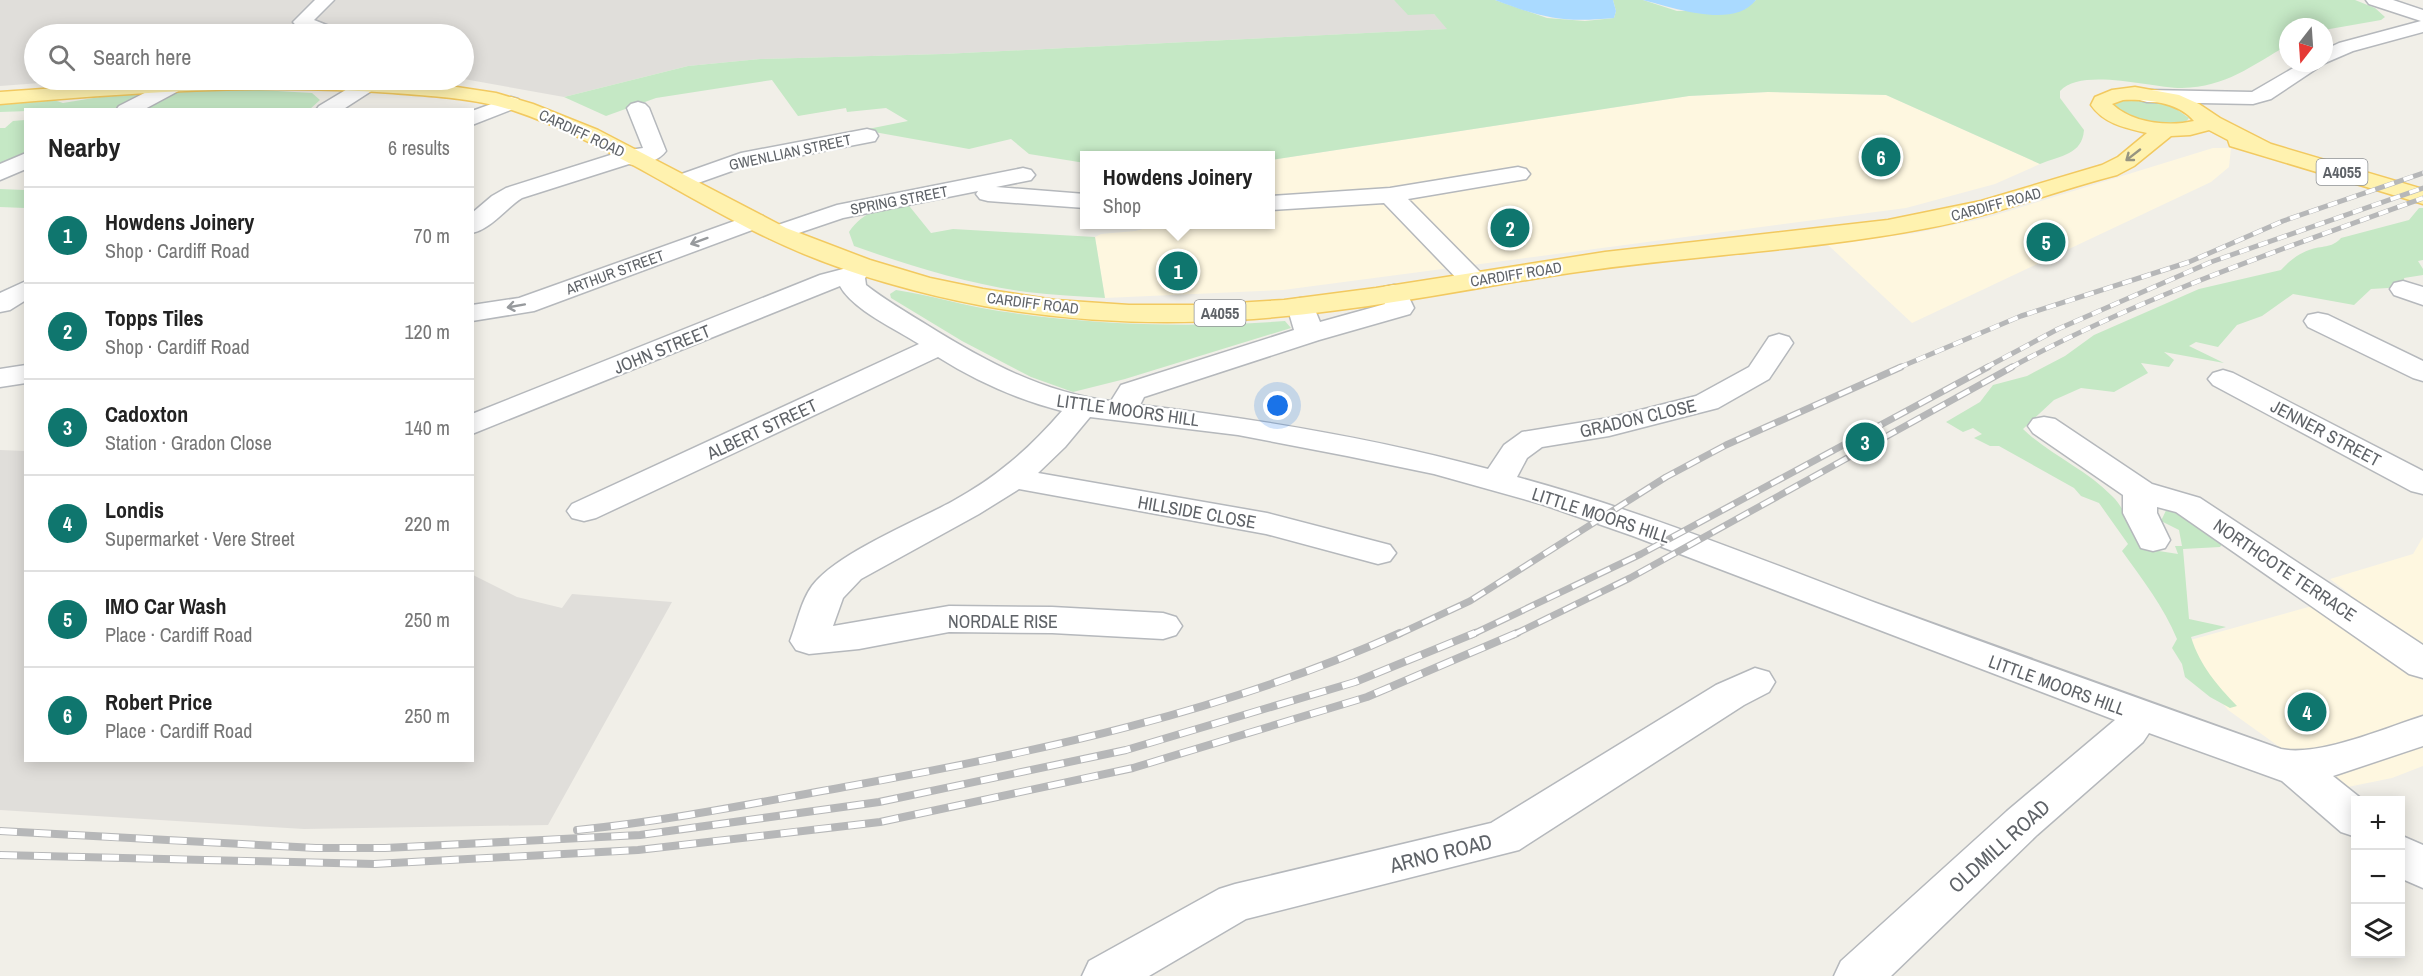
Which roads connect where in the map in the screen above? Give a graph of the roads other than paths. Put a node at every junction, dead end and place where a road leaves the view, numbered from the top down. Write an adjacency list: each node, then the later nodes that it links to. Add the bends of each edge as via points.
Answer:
1 (325, 0): 5 (street, via 302,22)
2 (2375, 0): 4 (street)
3 (2390, 0): 4 (street)
4 (2423, 16): 6 (street)
5 (307, 24)
6 (2333, 54)
7 (2301, 72): 15 (street)
8 (101, 90): 14 (main road, CARDIFF ROAD / A4055)
9 (165, 90): 17 (street)
10 (325, 90): 18 (street, via 334,97)
11 (359, 90): 18 (street)
12 (418, 90): 16 (main road, CARDIFF ROAD / A4055)
13 (2147, 96): 15 (street); 20 (main road, via 2108,97 2101,105); 21 (main road, via 2179,103)
14 (0, 98)
15 (2253, 98): 21 (street, via 2254,102)
16 (511, 103): 22 (street); 26 (main road, CARDIFF ROAD / A4055)
17 (130, 108)
18 (329, 108)
19 (638, 108): 26 (street, via 655,151)
20 (2110, 114): 23 (main road, via 2138,125); 28 (main road, via 2112,142)
21 (2202, 115): 23 (main road, CARDIFF ROAD, via 2205,123 2201,126); 25 (main road, A4055)
22 (474, 118)
23 (2173, 130): 25 (main road, A4055); 28 (main road, CARDIFF ROAD / A4055, one-way to 28, via 2114,169)
24 (867, 136): 32 (street, GWENLLIAN STREET, via 741,159)
25 (2261, 146): 35 (main road, A4055)
26 (633, 158): 32 (main road, CARDIFF ROAD / A4055); 39 (street, via 514,193)
27 (24, 161): 29 (street)
28 (2096, 172): 42 (main road, CARDIFF ROAD / A4055, via 2026,197 1929,220 1609,259)
29 (0, 173)
30 (1518, 174): 34 (street)
31 (1023, 175): 33 (street, SPRING STREET)
32 (681, 182): 38 (main road, CARDIFF ROAD / A4055)
33 (942, 191): 36 (street); 40 (street, SPRING STREET, via 837,212)
34 (1390, 195): 37 (street); 42 (street)
35 (2423, 197)
36 (1080, 201)
37 (1275, 203)
38 (754, 221): 40 (main road, CARDIFF ROAD / A4055); 47 (street, ARTHUR STREET, one-way to 47, via 524,305)
39 (474, 224)
40 (778, 233): 41 (main road, CARDIFF ROAD / A4055)
41 (857, 271): 46 (main road, CARDIFF ROAD / A4055, via 1054,307 1191,314); 51 (street, LITTLE MOORS HILL, via 850,283 860,294); 58 (street, JOHN STREET)
42 (1473, 280): 44 (main road, CARDIFF ROAD / A4055)
43 (24, 290): 45 (street)
44 (1394, 293): 46 (main road, CARDIFF ROAD / A4055); 49 (street, via 1400,308)
45 (0, 304)
46 (1301, 306): 49 (street)
47 (474, 313)
48 (2319, 324): 52 (street)
49 (1309, 334): 57 (street, via 1132,391)
50 (1779, 343): 61 (street, GRADON CLOSE, via 1759,373 1707,402 1609,427 1528,441 1510,456)
51 (938, 346): 56 (street, LITTLE MOORS HILL, via 1007,382 1050,399); 64 (street, ALBERT STREET)
52 (2423, 372)
53 (24, 374): 54 (street)
54 (0, 378)
55 (2227, 379): 62 (street, JENNER STREET)
56 (1082, 406): 57 (street, LITTLE MOORS HILL); 60 (street)
57 (1121, 411): 61 (street, LITTLE MOORS HILL, via 1238,426 1347,446)
58 (474, 424)
59 (2044, 426): 63 (street, NORTHCOTE TERRACE)
60 (1014, 478): 66 (street, HILLSIDE CLOSE, via 1267,524); 67 (street, NORDALE RISE, via 848,571 826,593 809,641 949,619)
61 (1498, 482): 70 (street, LITTLE MOORS HILL, via 1645,528)
62 (2423, 484)
63 (2140, 491): 65 (street, via 2140,513); 68 (street, NORTHCOTE TERRACE, via 2188,505)
64 (584, 511)
65 (2153, 540)
66 (1378, 553)
67 (1163, 627)
68 (2423, 664)
69 (1755, 682): 76 (street, ARNO ROAD, via 1503,838 1234,903)
70 (2139, 715): 72 (street, LITTLE MOORS HILL); 77 (street, OLDMILL ROAD, via 2129,731 2022,823)
71 (2423, 731): 72 (street, via 2314,766)
72 (2295, 768): 73 (street, LITTLE MOORS HILL)
73 (2351, 817)
74 (2405, 857): 75 (street)
75 (2423, 870)
76 (1106, 976)
77 (1858, 976)

